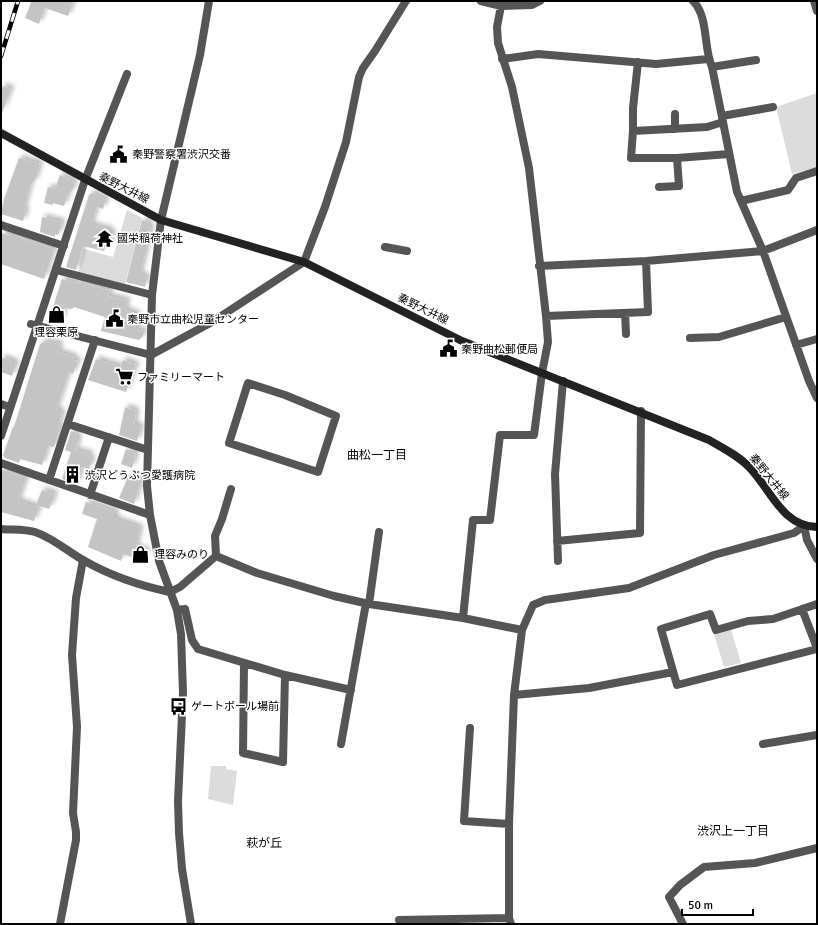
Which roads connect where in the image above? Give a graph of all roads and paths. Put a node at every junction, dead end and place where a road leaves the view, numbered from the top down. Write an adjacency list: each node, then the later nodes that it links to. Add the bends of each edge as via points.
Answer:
1 (209, 1): 27 (street, via 200,55)
2 (406, 1): 35 (street, via 359,77 346,142)
3 (481, 1): 7 (street)
4 (540, 1): 7 (street, via 532,5)
5 (692, 1): 10 (street, via 704,27)
6 (814, 1): 8 (street)
7 (501, 6): 9 (street, via 497,27)
8 (817, 11)
9 (502, 59): 12 (street, via 538,54); 36 (street, via 512,87 528,168)
10 (708, 59): 12 (street, via 656,64); 13 (street)
11 (756, 60): 13 (street)
12 (638, 62): 19 (street, via 633,108)
13 (712, 67): 17 (street)
14 (127, 74): 24 (street)
15 (773, 107): 17 (street)
16 (674, 114): 18 (street)
17 (722, 119): 18 (street, via 707,127); 21 (street)
18 (675, 130): 19 (street)
19 (634, 131): 22 (street, via 631,158)
20 (1, 133): 24 (main road, 秦野大井線)
21 (729, 154): 22 (street); 26 (street)
22 (677, 158): 25 (street, via 679,186)
23 (817, 171): 26 (street, via 796,178 788,190)
24 (85, 180): 27 (main road, 秦野大井線); 30 (street)
25 (659, 187)
26 (741, 201): 33 (street)
27 (162, 220): 35 (main road, 秦野大井線); 38 (street)
28 (2, 225): 30 (street)
29 (817, 230): 33 (street)
30 (64, 246): 37 (street)
31 (386, 247): 32 (street)
32 (407, 251)
33 (763, 251): 34 (street); 41 (street)
34 (646, 261): 36 (street); 39 (street, via 648,312)
35 (304, 262): 48 (street, via 212,322); 49 (main road, 秦野大井線, via 462,340)
36 (539, 266): 40 (street)
37 (56, 270): 38 (street); 42 (street)
38 (152, 295): 48 (street)
39 (625, 313): 40 (street); 43 (street)
40 (546, 316): 49 (street, via 548,342)
41 (786, 318): 44 (street, via 719,337); 47 (street)
42 (34, 325): 46 (street); 54 (street)
43 (626, 334)
44 (690, 338)
45 (817, 339): 47 (street)
46 (95, 340): 48 (street); 56 (street)
47 (796, 345): 52 (street)
48 (151, 355): 59 (street)
49 (542, 373): 50 (main road, 秦野大井線); 79 (street, via 534,435 500,435 490,520 473,520)
50 (563, 381): 55 (main road, 秦野大井線); 69 (street, via 555,474)
51 (248, 383): 51 (street, via 230,443 318,472 336,416)
52 (817, 398)
53 (1, 404): 54 (street)
54 (10, 407): 57 (street)
55 (641, 411): 65 (main road, 秦野大井線, via 709,440 740,459 751,468 780,509 792,520); 69 (street, via 640,533)
56 (68, 424): 58 (street); 61 (street)
57 (1, 436)
58 (109, 437): 59 (street); 63 (street)
59 (148, 450): 64 (street, via 147,486)
60 (1, 463): 61 (street)
61 (50, 480): 63 (street)
62 (231, 489): 70 (street, via 215,536)
63 (90, 495): 64 (street)
64 (150, 515): 74 (street, via 159,561)
65 (804, 526): 66 (main road, 秦野大井線); 71 (street, via 807,540); 80 (street, via 794,533 714,555 630,588 538,602 533,605)
66 (817, 527)
67 (1, 529): 72 (street, via 33,532)
68 (380, 532): 75 (street)
69 (557, 541): 73 (street)
70 (216, 556): 74 (street, via 180,587); 75 (street, via 257,572)
71 (817, 559)
72 (84, 560): 74 (street, via 155,589); 95 (street, via 76,598 72,655 77,727 72,813 76,840)
73 (558, 561)
74 (170, 592): 78 (street)
75 (367, 604): 79 (street); 85 (street)
76 (817, 604): 77 (street)
77 (802, 609): 81 (street); 83 (street, via 772,619 748,621 716,630 710,614 661,629)
78 (177, 610): 82 (street, via 185,609 192,640 198,649); 96 (street, via 183,678 182,869)
79 (463, 618): 80 (street)
80 (522, 630): 86 (street)
81 (817, 649): 83 (street, via 677,685)
82 (244, 664): 84 (street); 84 (street, via 243,753 283,762)
83 (673, 672): 86 (street, via 589,688)
84 (285, 675): 85 (street)
85 (351, 690): 89 (street)
86 (514, 695): 91 (street)
87 (470, 728): 91 (street, via 464,821)
88 (817, 735): 90 (street)
89 (341, 744)
90 (763, 744)
91 (509, 824): 94 (street)
92 (817, 848): 97 (street, via 755,863 704,867 668,897)
93 (399, 920): 94 (street)
94 (510, 921)
95 (60, 924)
96 (192, 924)
97 (683, 924)

